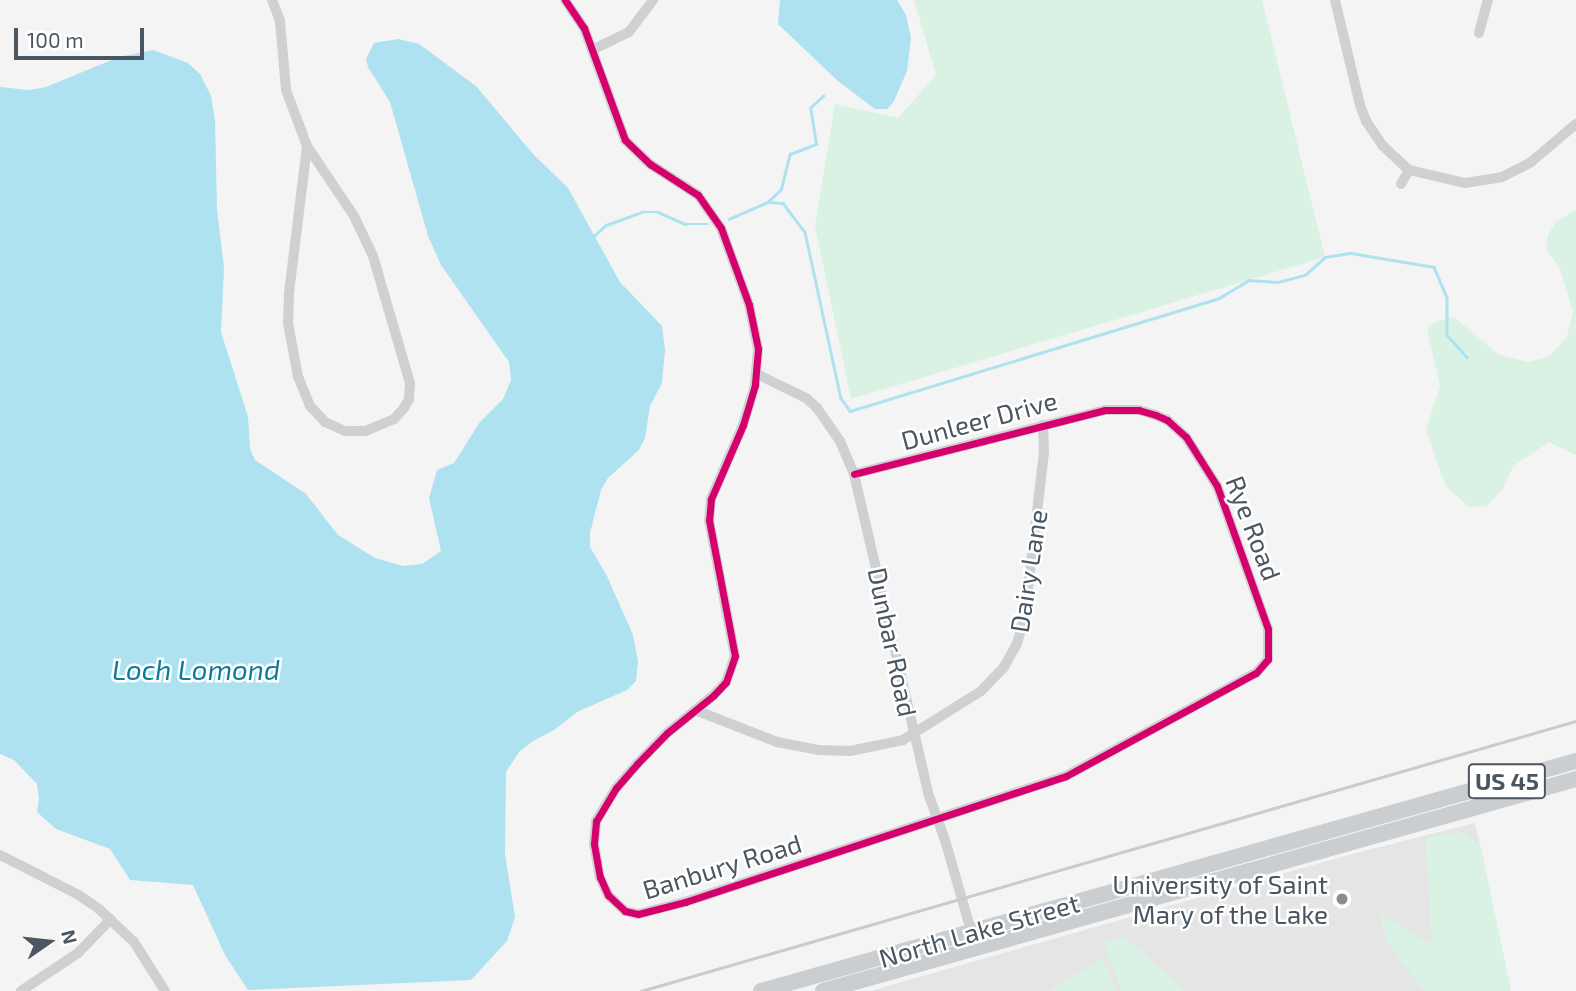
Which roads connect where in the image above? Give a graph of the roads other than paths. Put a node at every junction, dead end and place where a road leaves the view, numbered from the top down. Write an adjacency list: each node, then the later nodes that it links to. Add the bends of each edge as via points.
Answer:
1 (272, 0): 9 (street, via 280,22 286,90)
2 (565, 0): 7 (street, Banbury Road)
3 (653, 0): 7 (street, via 629,32)
4 (1335, 0): 10 (street, via 1366,121 1382,145)
5 (1488, 0): 6 (street)
6 (1479, 33)
7 (592, 50): 12 (street, Banbury Road, via 625,140 650,164 698,195 721,228 749,305 758,349)
8 (1576, 124): 10 (street, via 1531,162 1502,177 1465,183)
9 (307, 146): 9 (street, via 354,216 372,254 410,383 404,408 366,431 345,430 325,422 310,407 298,377 288,323 289,293)
10 (1409, 170): 11 (street)
11 (1401, 184)
12 (757, 374): 15 (street, Dunbar Road, via 817,408 840,441); 17 (street, Banbury Road, via 743,425 711,499 709,520 735,656 726,682)
13 (1115, 409): 14 (street, Dunleer Drive); 16 (street, Rye Road, via 1139,410 1167,420 1206,466 1235,530 1268,629 1268,659)
14 (1043, 425): 15 (street, Dunleer Drive); 18 (street, Dairy Lane, via 1029,588 1017,644 1004,667 981,691)
15 (854, 474): 18 (street, Dunbar Road)
16 (1256, 673): 22 (street, Banbury Road, via 1066,776)
17 (695, 710): 18 (street, Dairy Lane, via 751,734 819,750 876,747); 22 (street, Banbury Road, via 637,764 596,821 594,844 600,877 608,895 626,912 638,914 685,902)
18 (913, 735): 22 (street, Dunbar Road)
19 (1576, 761): 21 (main road, US 45)
20 (1576, 779): 21 (main road, US 45)
21 (1441, 808): 25 (main road, North Lake Street / US 45)
22 (937, 818): 25 (street, Dunbar Road)
23 (0, 855): 24 (street, via 77,894)
24 (111, 919): 26 (street, via 78,953); 27 (street, via 134,942)
25 (974, 940): 28 (main road, North Lake Street / US 45); 29 (main road, North Lake Street / US 45)
26 (22, 991)
27 (165, 991)
28 (761, 991)
29 (823, 991)

